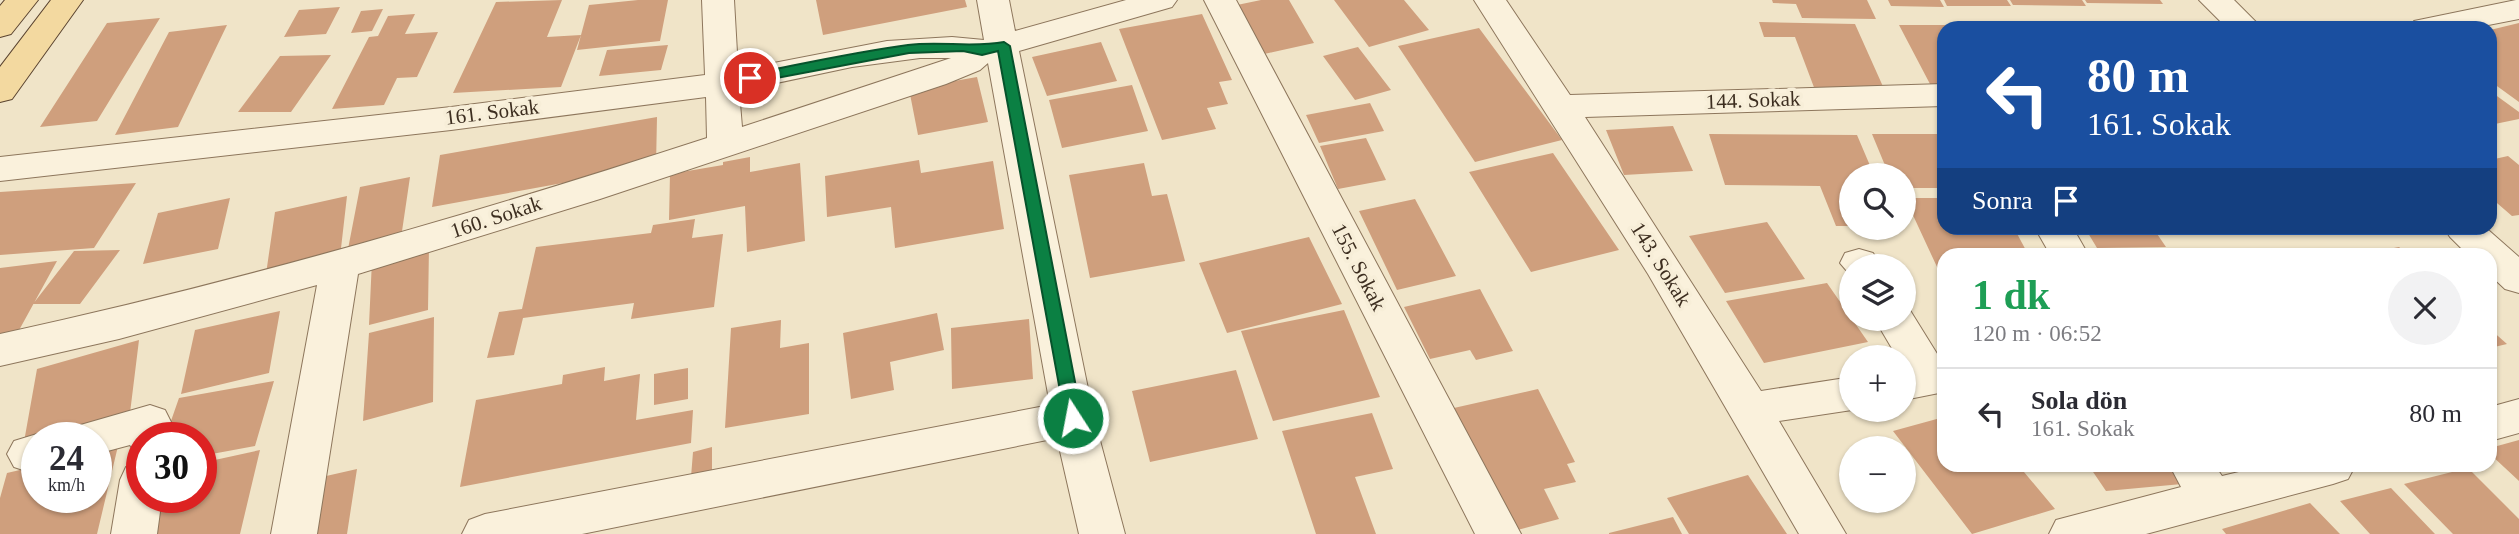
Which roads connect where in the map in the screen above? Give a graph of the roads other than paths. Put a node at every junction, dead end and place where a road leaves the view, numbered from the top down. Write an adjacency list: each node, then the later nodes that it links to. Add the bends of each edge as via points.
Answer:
1 (22, 0): 12 (main road)
2 (68, 0): 15 (main road)
3 (718, 0): 14 (street)
4 (993, 0): 13 (street)
5 (1161, 0): 13 (street)
6 (1220, 0): 40 (street, 155. Sokak)
7 (1490, 0): 17 (street, 143. Sokak)
8 (2215, 0): 10 (street)
9 (2519, 9): 11 (street)
10 (2238, 21)
11 (2460, 21)
12 (0, 27)
13 (993, 48): 14 (street, 161. Sokak, via 909,49); 18 (street, 160. Sokak, via 934,76); 31 (street)
14 (723, 83): 18 (street); 19 (street, 161. Sokak)
15 (0, 91)
16 (1937, 95): 17 (street, 144. Sokak)
17 (1562, 106): 29 (street, 143. Sokak)
18 (725, 144): 23 (street, 160. Sokak)
19 (0, 169)
20 (2471, 235): 21 (street)
21 (2485, 248)
22 (2497, 259): 24 (street)
23 (340, 266): 25 (street, 160. Sokak, via 120,326); 37 (street)
24 (2519, 279)
25 (0, 350)
26 (1916, 354): 27 (street, via 1932,380)
27 (1916, 382)
28 (1839, 395): 29 (street)
29 (1751, 408): 41 (street, 143. Sokak)
30 (2519, 416): 32 (street)
31 (1073, 418): 38 (street); 39 (street)
32 (2497, 422)
33 (2284, 472): 34 (street)
34 (2201, 482): 42 (street)
35 (137, 513): 36 (street)
36 (134, 534)
37 (294, 534)
38 (485, 534)
39 (1102, 534)
40 (1497, 534)
41 (1823, 534)
42 (2072, 534)

